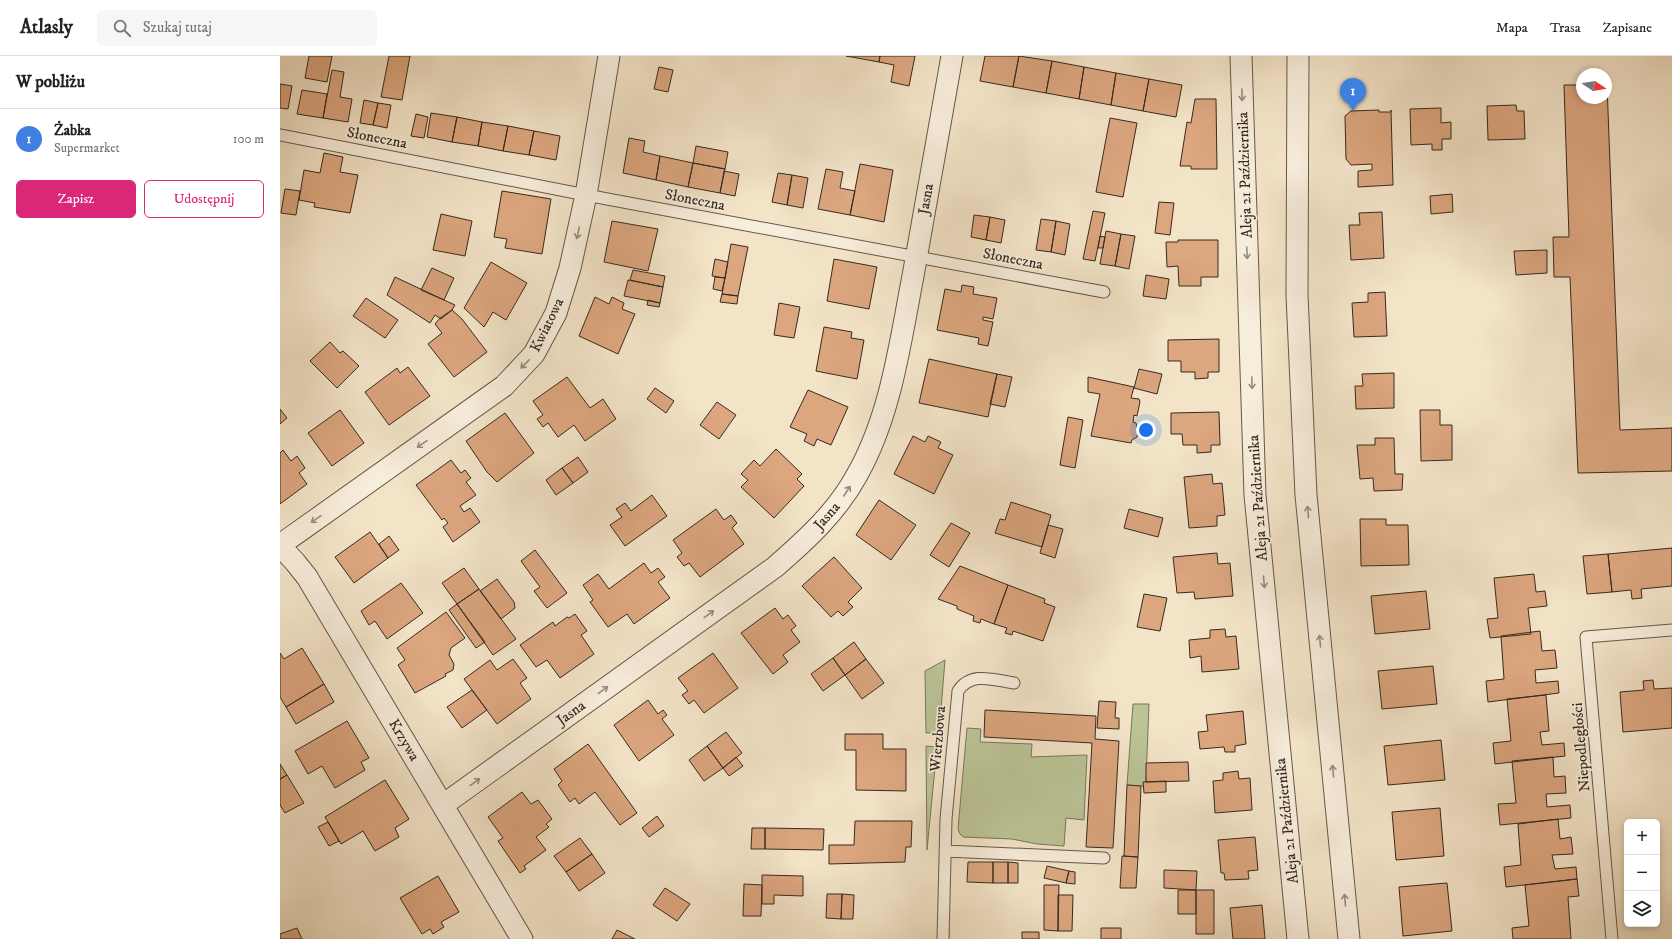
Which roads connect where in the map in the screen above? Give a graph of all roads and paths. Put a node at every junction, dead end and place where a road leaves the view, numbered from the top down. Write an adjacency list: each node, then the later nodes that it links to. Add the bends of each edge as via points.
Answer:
1 (609, 56): 6 (street, Kwiatowa)
2 (952, 56): 7 (street, Jasna)
3 (1241, 56): 17 (street, Aleja 21 Października, one-way to 17, via 1255,494)
4 (1298, 56): 18 (street, one-way to 4, via 1306,495 1297,295)
5 (280, 135): 6 (lane, Słoneczna)
6 (586, 194): 7 (lane, Słoneczna); 9 (street, Kwiatowa, one-way to 9, via 570,268 556,313 534,354 504,386)
7 (916, 256): 8 (lane, Słoneczna); 12 (street, Jasna, one-way to 7, via 775,567 838,505 857,476 881,419 895,373)
8 (1104, 292)
9 (280, 545): 12 (street, Krzywa, via 306,577)
10 (1672, 630): 19 (lane, Niepodległości, via 1586,637)
11 (1014, 683): 13 (lane, Wierzbowa, via 974,678 958,690)
12 (443, 805): 15 (street, Krzywa)
13 (945, 851): 14 (lane); 16 (lane, Wierzbowa)
14 (1104, 858)
15 (522, 939)
16 (943, 939)
17 (1298, 939)
18 (1349, 939)
19 (1612, 939)

